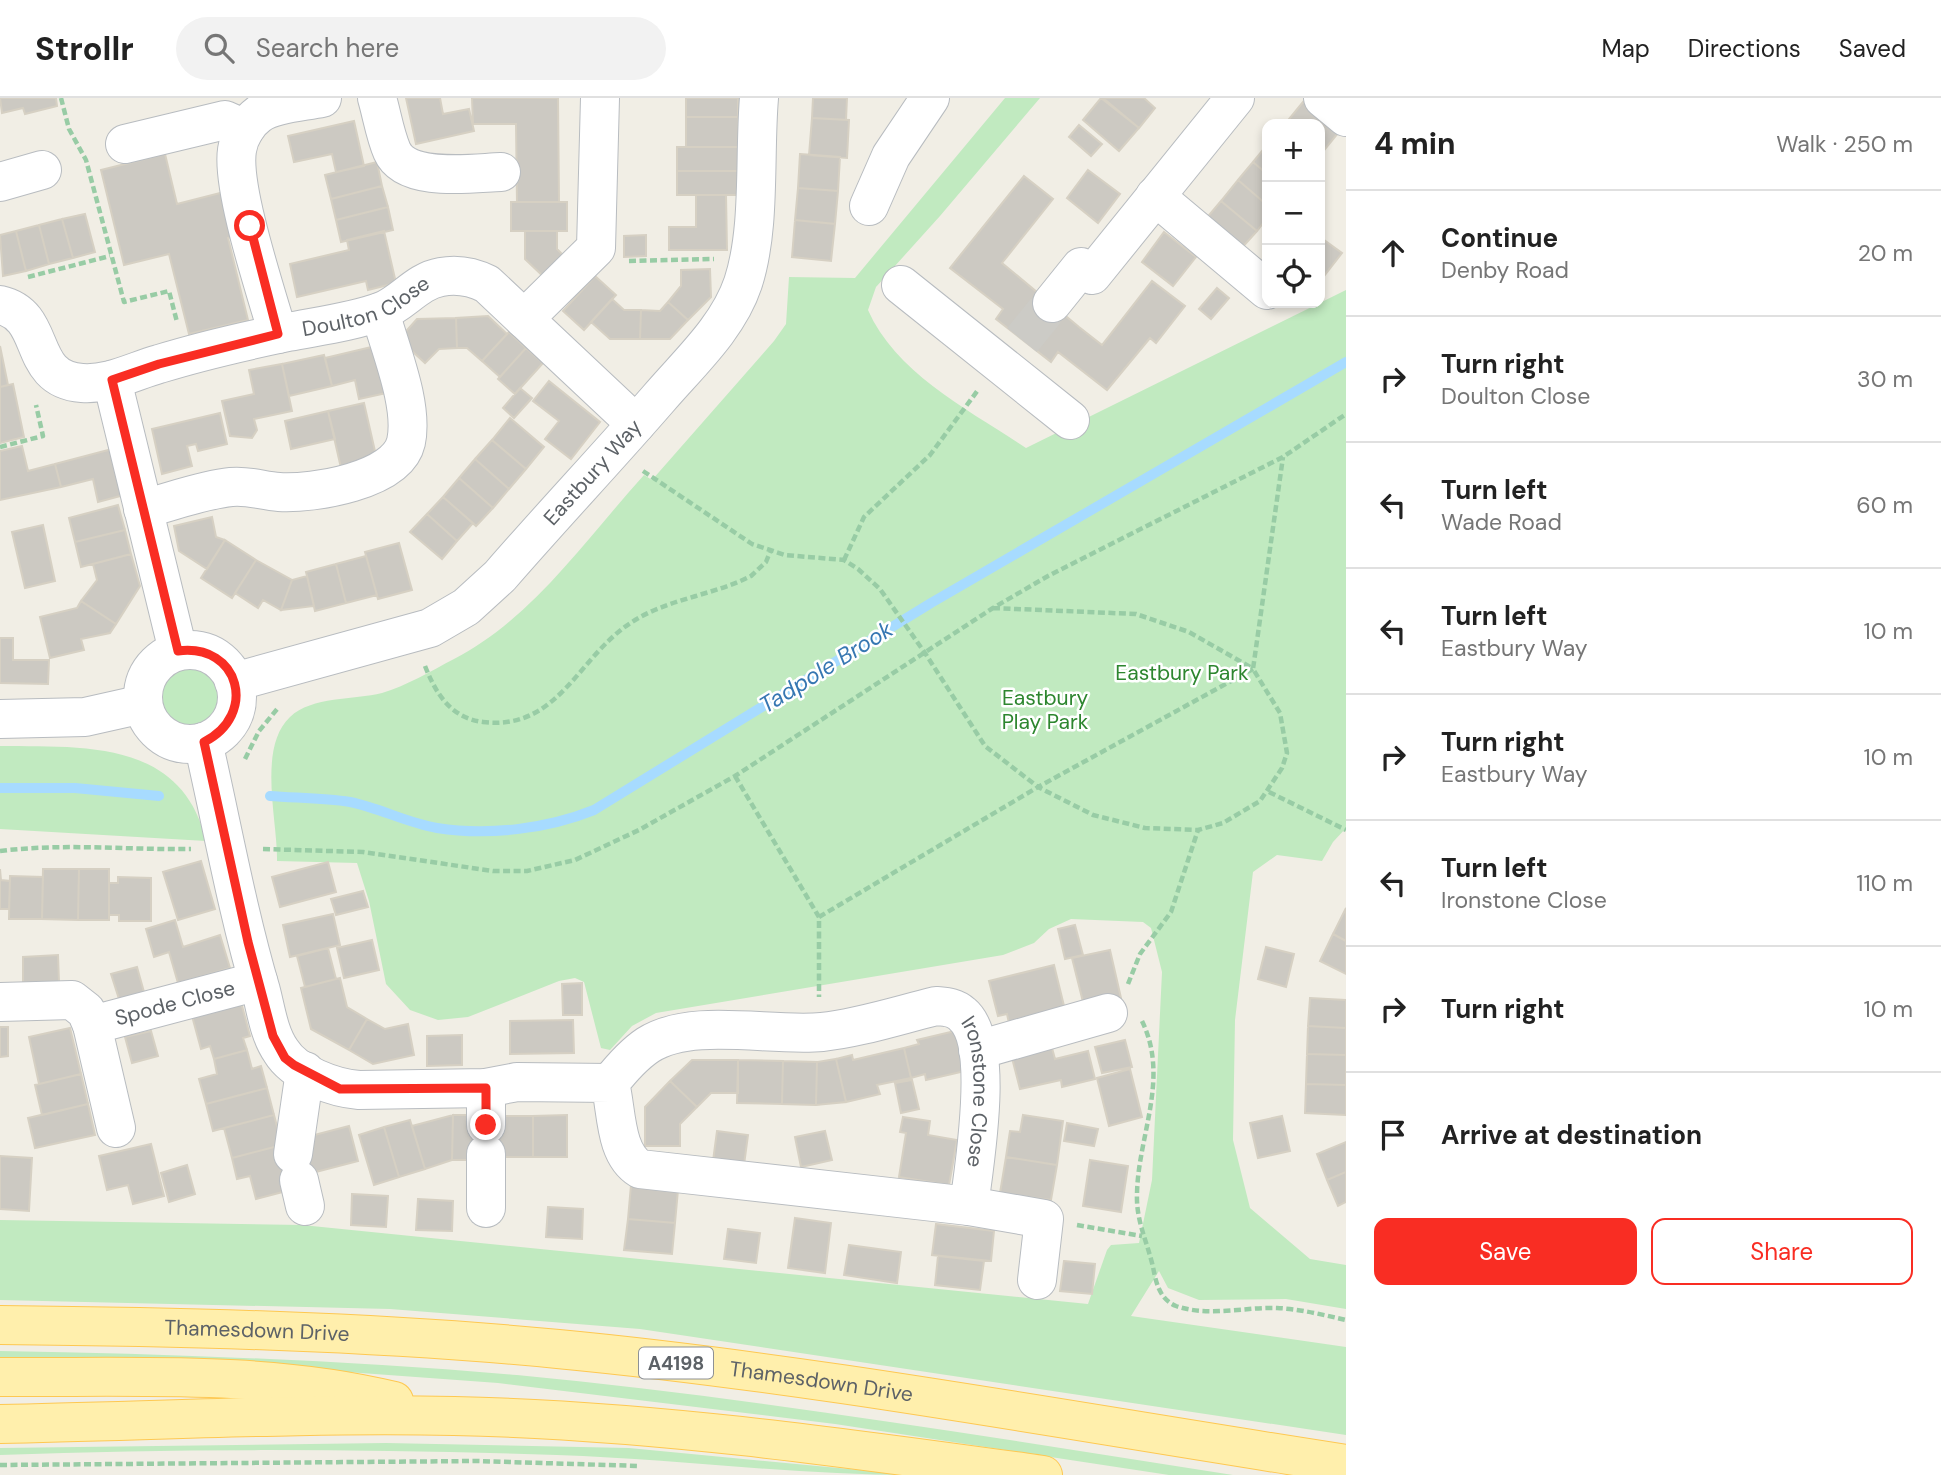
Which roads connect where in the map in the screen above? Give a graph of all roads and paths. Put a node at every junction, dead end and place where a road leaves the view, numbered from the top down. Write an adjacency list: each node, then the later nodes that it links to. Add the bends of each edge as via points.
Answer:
1 (61, 98): 12 (path, via 69,129)
2 (322, 98): 10 (street, via 261,113)
3 (377, 98): 14 (street, via 393,153 405,167 433,173)
4 (600, 98): 20 (street, via 596,248)
5 (759, 98): 19 (street, Eastbury Way)
6 (930, 98): 17 (street, via 891,156)
7 (1235, 98): 16 (street)
8 (1324, 98): 9 (street)
9 (1346, 117)
10 (245, 129): 11 (street, via 225,120); 27 (street, via 237,146 237,173)
11 (125, 144): 12 (path)
12 (86, 160): 13 (path); 18 (path)
13 (42, 170): 15 (street)
14 (501, 172)
15 (0, 182)
16 (1154, 196): 22 (street); 23 (street, via 1092,275 1081,267)
17 (869, 206)
18 (110, 256): 24 (path, via 26,277); 28 (path, via 124,302 169,291)
19 (748, 259): 20 (path); 34 (street, Eastbury Way, via 736,301 717,331)
20 (582, 262): 26 (street)
21 (901, 285): 33 (street, via 1012,353)
22 (1262, 286)
23 (1052, 303)
24 (6, 307): 29 (street, via 28,324 42,359)
25 (380, 312): 26 (street, Doulton Close, via 428,281 463,277 487,285); 27 (street, Doulton Close); 37 (street, via 408,424 406,444 391,467 303,492 231,486)
26 (524, 318): 34 (street, Doulton Close, via 571,367)
27 (278, 334): 28 (street, Doulton Close)
28 (186, 357): 30 (street, Doulton Close)
29 (54, 374): 30 (street, Doulton Close, via 81,383); 35 (path, via 35,401 43,436)
30 (112, 380): 37 (street)
31 (965, 407): 39 (path, via 930,455 864,517)
32 (1346, 414): 36 (path)
33 (1070, 420)
34 (625, 437): 38 (path, via 737,536); 45 (street, Eastbury Way, via 500,576 448,618 389,641)
35 (0, 447)
36 (1283, 457): 40 (path); 44 (path)
37 (143, 509): 41 (street)
38 (770, 552): 39 (path); 43 (path, via 751,576 632,622 551,703 514,722 469,720 446,705)
39 (844, 560): 42 (path, via 880,589)
40 (993, 608): 42 (path); 44 (path, via 1136,614 1189,632)
41 (178, 651): 45 (street, via 212,656 230,671); 46 (street, via 155,665 143,690)
42 (925, 653): 49 (path); 50 (path, via 985,746)
43 (425, 666)
44 (1252, 668): 50 (path); 51 (path, via 1280,713 1285,732 1287,753)
45 (234, 682): 48 (street, via 237,697 228,725)
46 (143, 704): 47 (street, via 85,716); 48 (street, via 146,717 164,737)
47 (0, 719)
48 (204, 742): 54 (street)
49 (735, 776): 54 (path, via 639,830 575,860 541,869 493,871 363,852); 56 (path)
50 (1038, 788): 52 (path, via 1093,815 1145,828); 56 (path)
51 (1269, 792): 52 (path, via 1249,810); 53 (path)
52 (1198, 830): 59 (path, via 1176,900 1132,968)
53 (1346, 830)
54 (228, 849): 55 (path, via 128,850 81,845); 57 (street)
55 (0, 851)
56 (819, 917): 61 (path)
57 (258, 981): 60 (street, Spode Close); 63 (street, via 279,1049)
58 (0, 1002): 60 (street, Spode Close, via 72,1000 86,1011)
59 (1125, 1006): 62 (street); 71 (path, via 1152,1042 1148,1130 1138,1170)
60 (92, 1025): 66 (street, Spode Close)
61 (823, 1032): 62 (street, Ironstone Close, via 936,1006 951,1007 968,1021); 64 (street, Ironstone Close, via 671,1035 635,1055)
62 (978, 1050): 68 (street, Ironstone Close, via 980,1100)
63 (305, 1071): 65 (street, via 340,1089); 67 (street)
64 (610, 1083): 65 (street, via 517,1082); 68 (street, via 621,1144 630,1163 640,1169)
65 (486, 1123): 69 (street)
66 (116, 1128)
67 (299, 1180)
68 (969, 1206): 70 (street)
69 (486, 1208)
70 (1044, 1219): 71 (path); 72 (street)
71 (1142, 1236): 73 (path, via 1156,1284 1174,1305 1203,1310 1280,1308)
72 (1037, 1280)
73 (1346, 1320)
74 (0, 1325): 78 (main road, Thamesdown Drive / A4198, via 264,1332 557,1349 738,1371)
75 (0, 1377): 76 (main road, via 275,1383 363,1394)
76 (453, 1416): 77 (main road); 81 (main road, via 551,1420 833,1446)
77 (0, 1424)
78 (1346, 1464)
79 (0, 1465): 80 (path, via 476,1461)
80 (642, 1466)
81 (1043, 1475)

